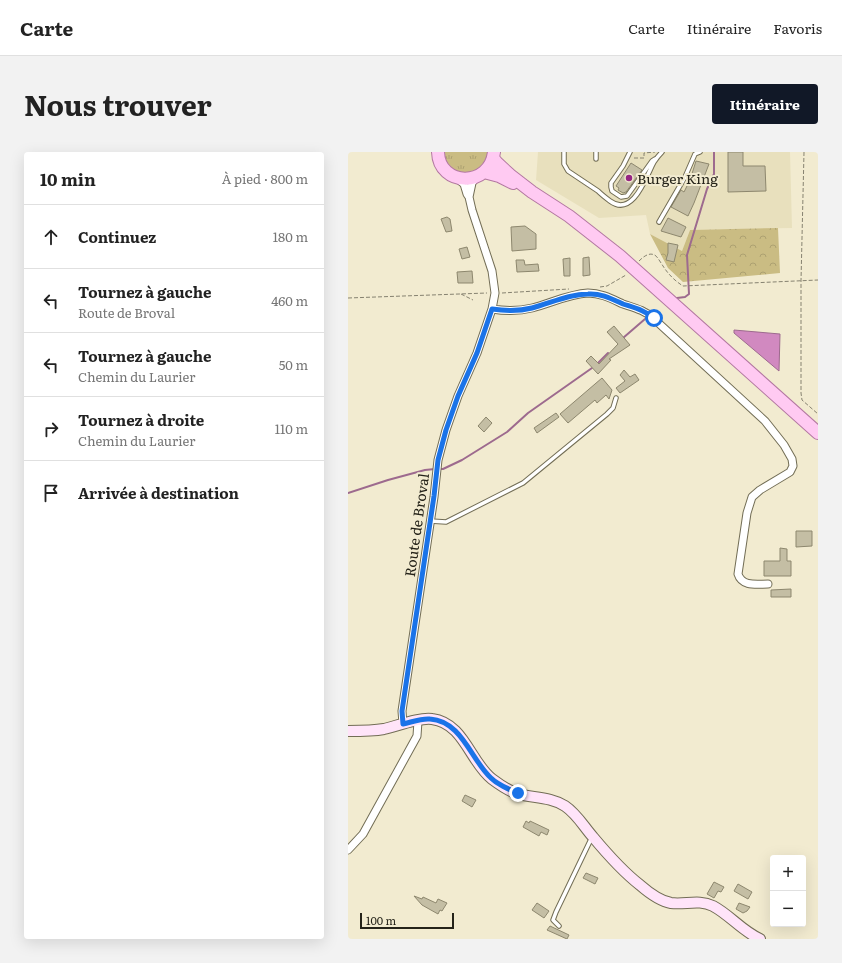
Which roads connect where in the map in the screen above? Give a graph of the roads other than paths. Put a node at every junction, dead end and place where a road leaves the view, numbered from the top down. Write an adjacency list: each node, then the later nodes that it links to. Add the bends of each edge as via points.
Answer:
1 (438, 152): 11 (main road, via 442,166)
2 (564, 152): 8 (lane, via 564,164 568,171 619,205 632,200)
3 (596, 152): 9 (lane)
4 (630, 152): 8 (lane, via 611,187 612,191 621,197 627,196 652,161)
5 (662, 152): 8 (lane)
6 (700, 152): 14 (lane, via 695,154)
7 (493, 155): 10 (main road, via 490,164); 12 (main road, via 497,163)
8 (658, 157)
9 (596, 159)
10 (480, 175): 11 (main road, via 466,179); 12 (main road, via 499,176); 13 (street, via 472,183)
11 (457, 178): 13 (street, Route de Broval, via 464,184)
12 (532, 192): 17 (main road, via 616,252)
13 (469, 197): 15 (street, Route de Broval, via 492,271 495,293)
14 (659, 222)
15 (492, 309): 18 (street, Route de Broval, via 446,430 438,460); 19 (street, via 531,308 574,295 590,293 638,308 654,318 765,421 784,445 793,466 790,472 752,497 738,574 745,583)
16 (616, 398): 18 (lane, via 613,408 607,414 523,483 446,522)
17 (818, 433)
18 (430, 521): 21 (street, Route de Broval, via 402,711)
19 (768, 584)
20 (418, 721): 21 (street); 23 (street, via 431,718 446,724 461,737 490,778 504,788 564,805); 24 (street, via 417,736 363,834)
21 (403, 724): 22 (street, via 383,729)
22 (348, 731)
23 (592, 836): 25 (lane, via 553,920); 26 (street, via 617,865 657,898 671,903 702,902 713,906 752,936)
24 (348, 850)
25 (559, 926)
26 (760, 939)

